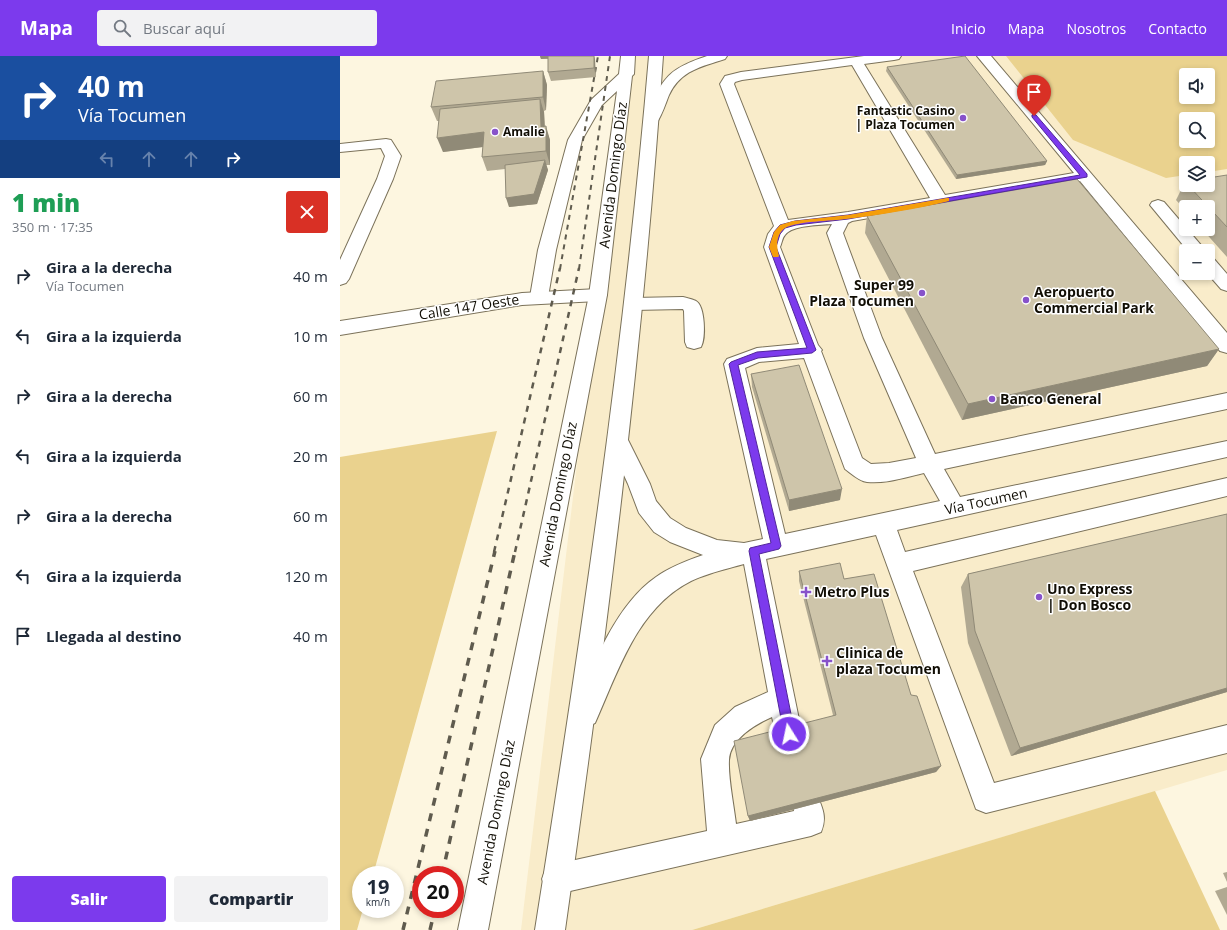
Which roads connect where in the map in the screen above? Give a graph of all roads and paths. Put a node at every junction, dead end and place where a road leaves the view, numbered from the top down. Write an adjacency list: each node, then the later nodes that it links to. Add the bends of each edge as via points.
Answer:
1 (656, 56): 7 (main road)
2 (720, 56): 7 (main road, via 689,67 676,75)
3 (894, 56): 5 (main road)
4 (984, 56): 9 (main road)
5 (856, 61): 10 (main road); 13 (main road, via 741,76 730,79 727,84)
6 (627, 65): 18 (main road, Avenida Domingo Díaz); 19 (main road, via 596,103 575,140 547,250)
7 (651, 121): 20 (main road)
8 (340, 148): 16 (main road, via 386,143 393,156)
9 (1084, 176): 10 (main road); 23 (main road)
10 (940, 201): 12 (main road)
11 (1158, 206): 14 (main road)
12 (848, 217): 13 (main road, via 795,223); 28 (main road, via 842,220 835,233 873,338)
13 (783, 227): 24 (main road, via 776,234 772,247)
14 (1191, 244)
15 (1215, 271): 17 (main road)
16 (340, 279)
17 (1227, 285)
18 (598, 295): 19 (main road, Calle 147 Oeste); 41 (main road, Avenida Domingo Díaz)
19 (539, 297): 21 (main road, Calle 147 Oeste)
20 (633, 304): 22 (main road, via 689,305 693,309); 26 (main road)
21 (340, 328)
22 (694, 342)
23 (1227, 346)
24 (812, 350): 28 (main road, via 853,462 867,473 889,472); 32 (main road, via 757,355 734,364)
25 (1227, 401): 28 (main road)
26 (618, 440): 32 (main road, via 647,506 662,525 678,535 716,550); 35 (main road)
27 (1227, 449): 30 (main road, Vía Tocumen)
28 (928, 463): 30 (main road)
29 (1227, 487): 33 (main road)
30 (955, 508): 31 (main road, Vía Tocumen)
31 (883, 523): 32 (main road, Vía Tocumen); 33 (main road)
32 (758, 550): 34 (main road); 35 (main road, via 681,574 646,600 624,631)
33 (899, 564): 37 (main road, via 986,799)
34 (783, 698): 36 (main road); 39 (main road, via 744,716 725,735 715,759)
35 (581, 724): 40 (main road)
36 (789, 734)
37 (1227, 740)
38 (807, 806): 39 (main road, via 811,822)
39 (723, 842): 40 (main road)
40 (557, 879): 42 (main road)
41 (473, 930)
42 (550, 930)

